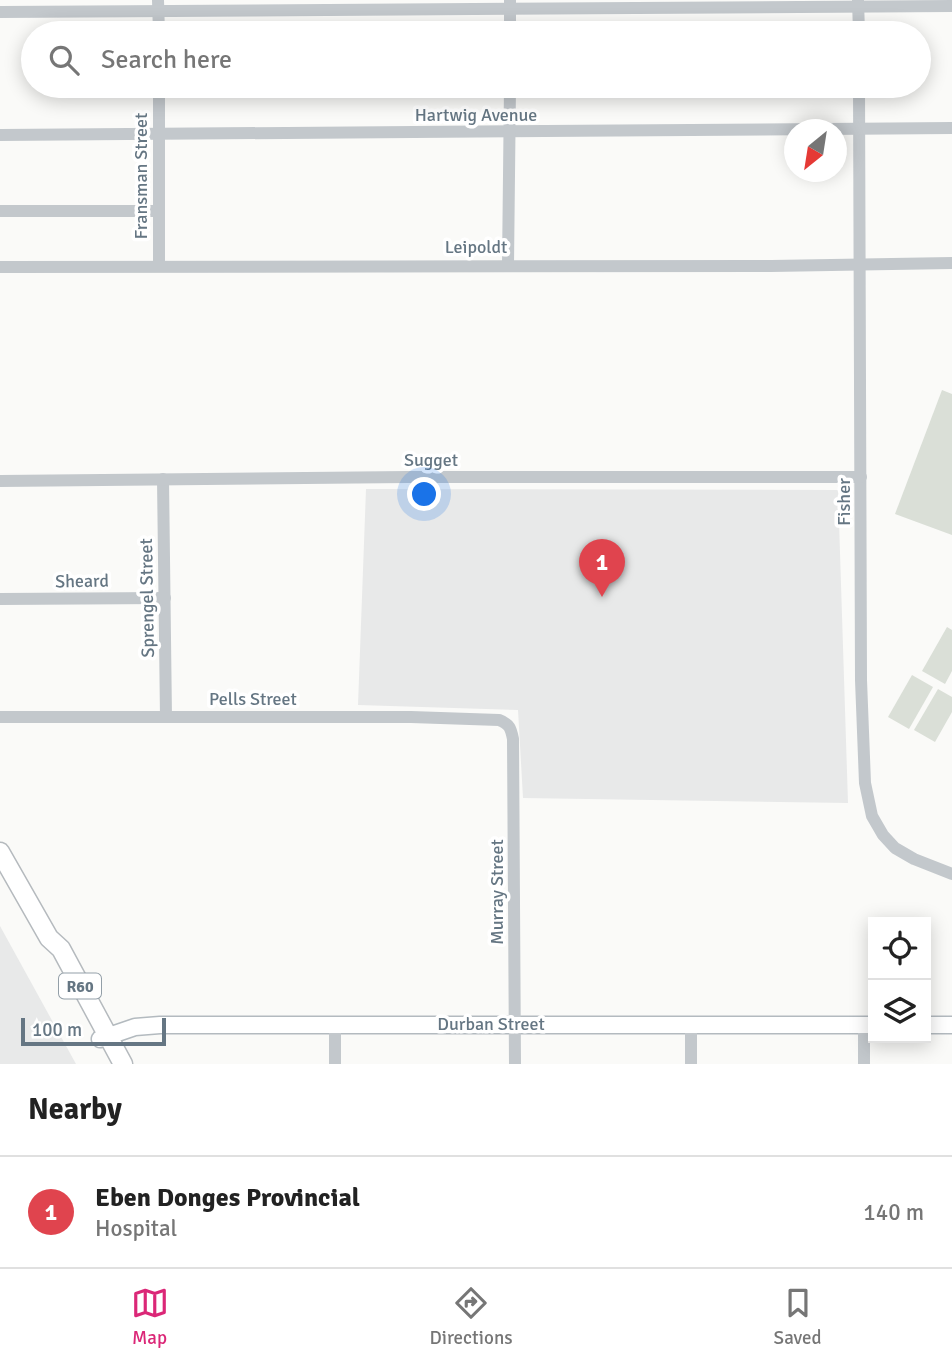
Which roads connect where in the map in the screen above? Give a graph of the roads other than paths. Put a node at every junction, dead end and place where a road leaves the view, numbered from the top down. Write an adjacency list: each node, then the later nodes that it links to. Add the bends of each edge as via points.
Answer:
1 (859, 3): 2 (street); 4 (street); 6 (street)
2 (510, 5): 3 (street)
3 (158, 6): 5 (street)
4 (952, 6)
5 (0, 12)
6 (859, 21)
7 (159, 98): 13 (street, Fransman Street)
8 (510, 98): 12 (street)
9 (859, 98): 10 (street, Fisher)
10 (859, 128): 11 (street, Hartwig Avenue); 12 (street, Hartwig Avenue); 17 (street, Fisher)
11 (952, 128)
12 (510, 132): 13 (street, Hartwig Avenue); 20 (street)
13 (159, 134): 14 (street, Hartwig Avenue); 16 (street, Fransman Street)
14 (0, 135)
15 (0, 211): 16 (street)
16 (159, 211): 19 (street, Fransman Street)
17 (859, 263): 18 (street, Leipoldt); 20 (street, Leipoldt); 22 (street, Fisher)
18 (952, 263)
19 (159, 265): 20 (street, Leipoldt); 21 (street, Leipoldt)
20 (508, 265)
21 (0, 267)
22 (861, 477): 23 (street, Sugget); 31 (street, Fisher, via 862,734 868,801 872,816 895,848)
23 (163, 479): 24 (street, Sugget); 25 (street, Sprengel Street)
24 (0, 481)
25 (165, 597): 26 (street, Sheard); 27 (street, Sprengel Street)
26 (0, 599)
27 (166, 717): 28 (street, Pells Street); 29 (street, Pells Street)
28 (0, 718)
29 (506, 722): 32 (street, Murray Street, via 513,739)
30 (0, 852): 39 (main road, R60, via 49,938 61,949)
31 (952, 874)
32 (514, 1024): 33 (street, Durban Street); 37 (street, Durban Street); 43 (street, Murray Street)
33 (335, 1025): 39 (street, Durban Street, via 160,1025 135,1027); 42 (street)
34 (868, 1025): 37 (street, Durban Street)
35 (931, 1025): 36 (street)
36 (952, 1025)
37 (691, 1026): 44 (street)
38 (868, 1033): 45 (street)
39 (105, 1038): 40 (main road, R60); 41 (main road, R60)
40 (114, 1064)
41 (123, 1064)
42 (335, 1064)
43 (515, 1064)
44 (691, 1064)
45 (864, 1064)

